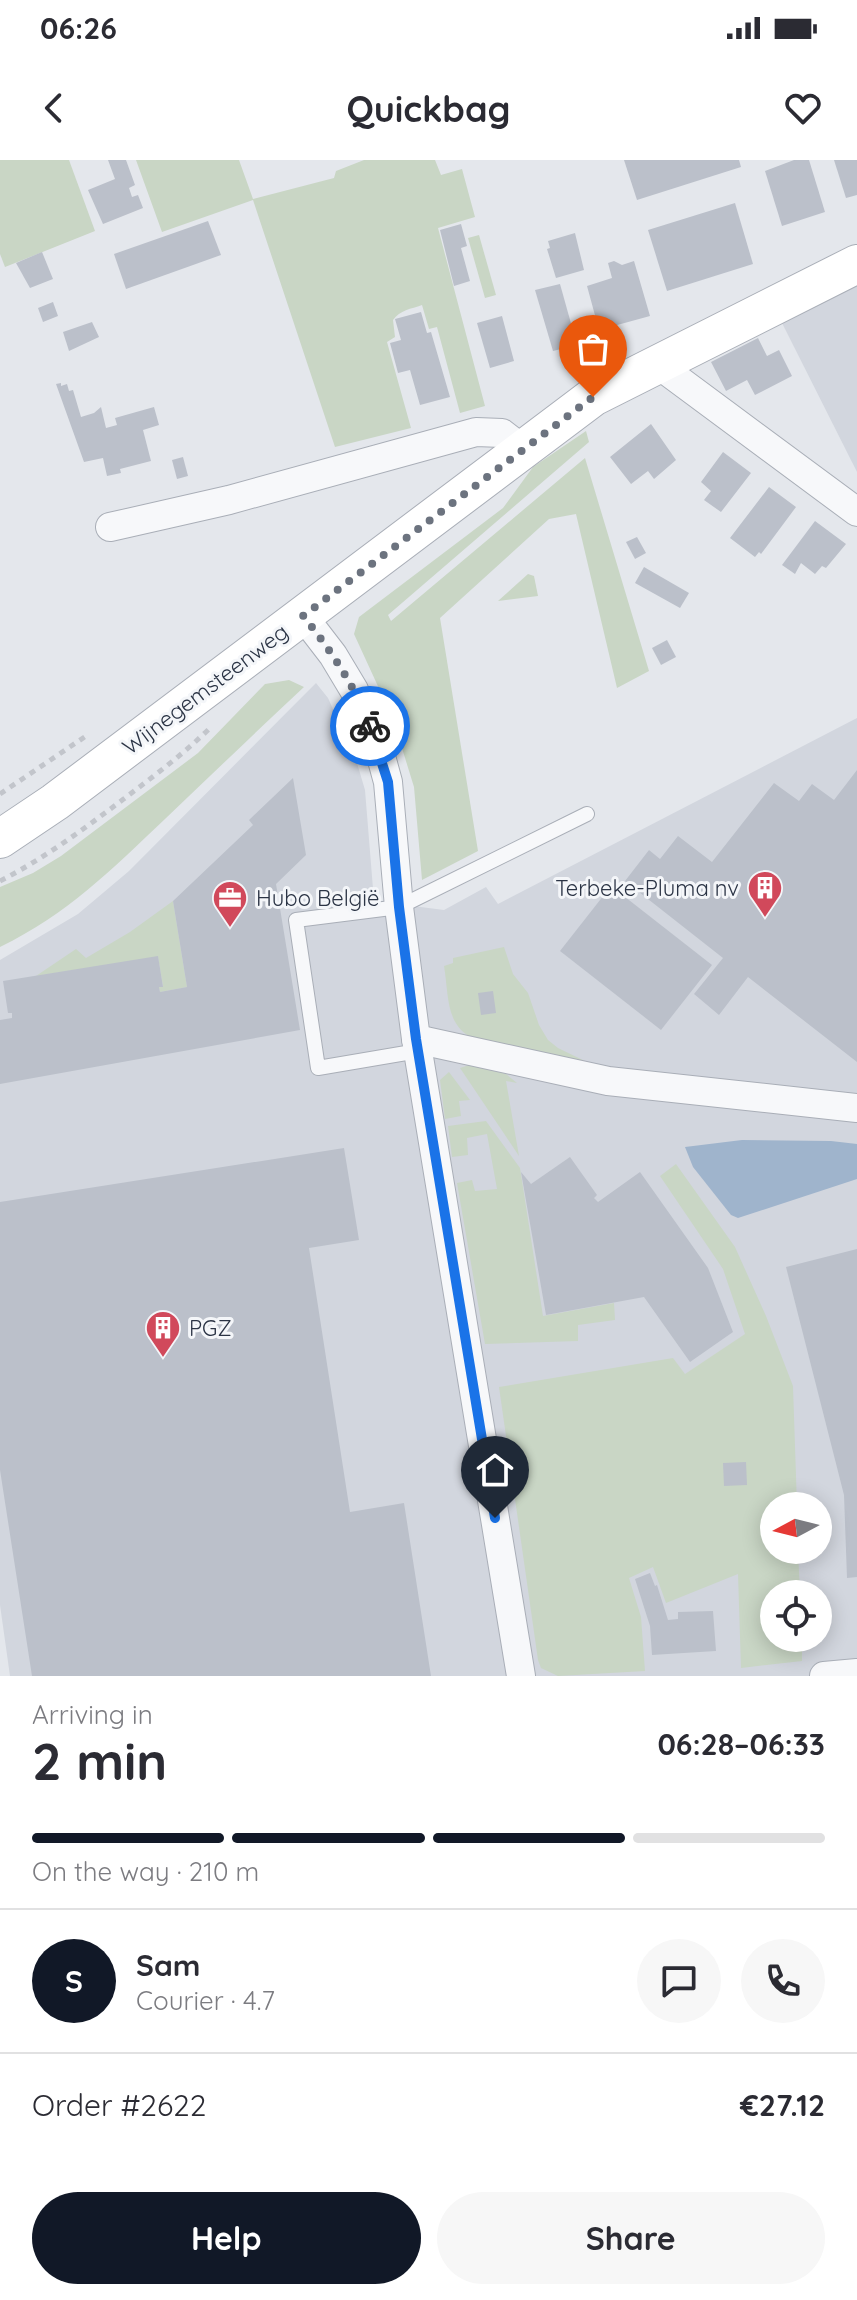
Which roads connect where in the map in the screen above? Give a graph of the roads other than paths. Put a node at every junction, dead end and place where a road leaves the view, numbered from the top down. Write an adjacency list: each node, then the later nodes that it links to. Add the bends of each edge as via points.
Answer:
1 (857, 264): 2 (street, Wijnegemsteenweg)
2 (656, 363): 3 (street, Wijnegemsteenweg, via 593,397); 4 (street)
3 (524, 450): 5 (street, via 502,433 476,432); 6 (street, Wijnegemsteenweg)
4 (857, 512)
5 (110, 527)
6 (303, 616): 8 (street, Wijnegemsteenweg); 9 (street, via 354,690 379,749 388,782)
7 (587, 814): 9 (lane)
8 (0, 839)
9 (399, 907): 10 (street); 10 (lane, via 296,920 318,1068)
10 (417, 1045): 11 (street, via 608,1081); 13 (street)
11 (857, 1108)
12 (857, 1673): 14 (street)
13 (521, 1676)
14 (824, 1676)

